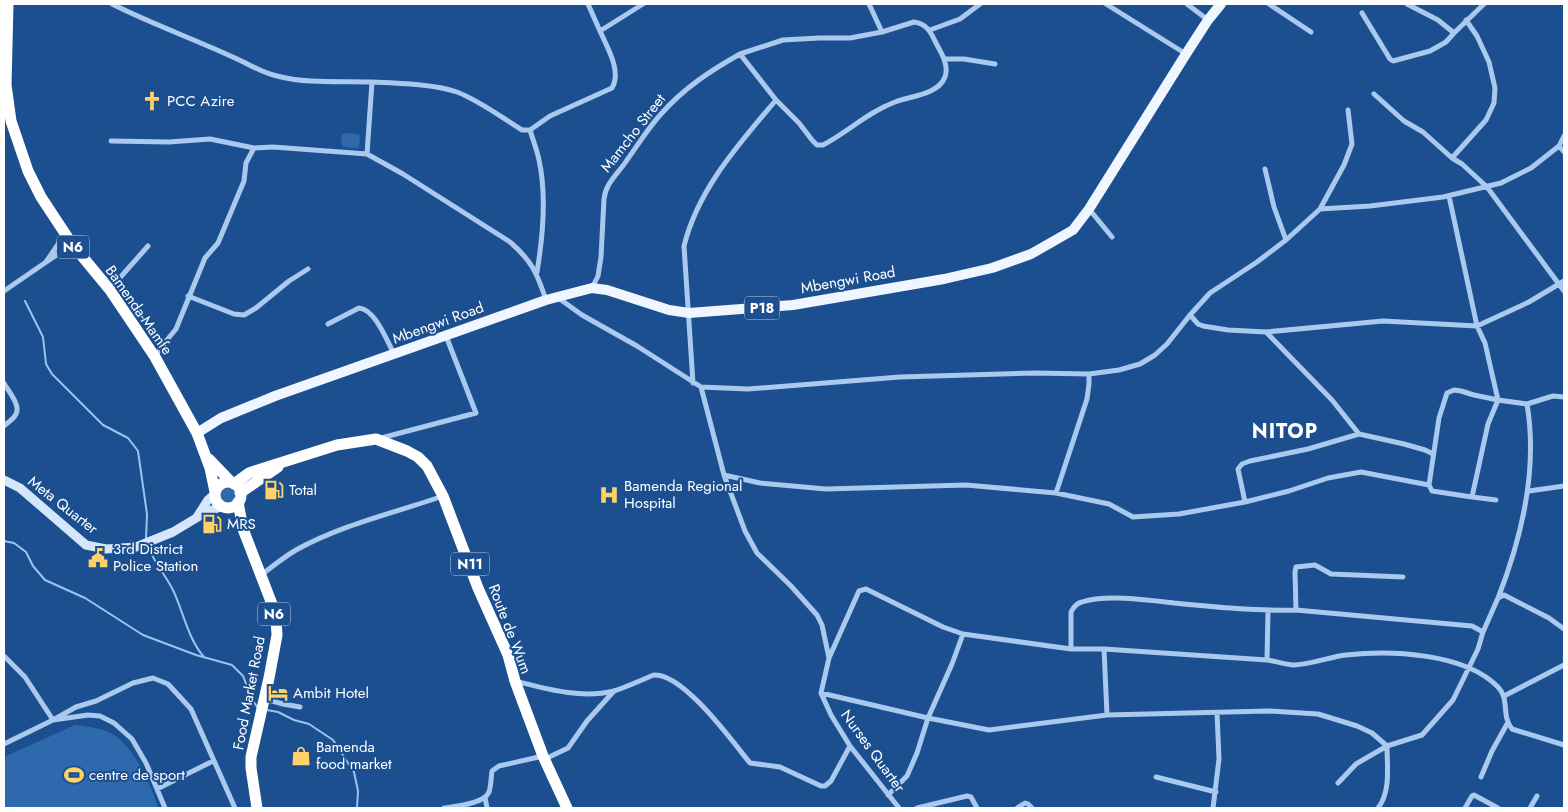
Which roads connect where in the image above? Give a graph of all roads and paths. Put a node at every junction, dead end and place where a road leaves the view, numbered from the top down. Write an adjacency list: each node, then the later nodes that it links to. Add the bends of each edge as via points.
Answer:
1 (112, 4): 26 (street, via 264,73 311,81)
2 (588, 4): 17 (street)
3 (643, 4): 17 (street)
4 (869, 4): 18 (street)
5 (980, 4): 16 (street, via 960,20)
6 (1106, 4): 23 (street)
7 (1187, 4): 14 (street)
8 (1220, 4): 14 (main road, Mbengwi Road / P18)
9 (1269, 4): 19 (street)
10 (1407, 4): 20 (street)
11 (1484, 4): 15 (street)
12 (6, 9): 21 (highway, Bamenda-Mamfe / N6)
13 (1362, 13): 20 (street, via 1393,61 1430,51 1446,42)
14 (1208, 20): 23 (main road, Mbengwi Road / P18)
15 (1466, 20): 20 (street); 37 (street, via 1489,62 1495,88 1494,103 1486,120)
16 (930, 30): 18 (street, Mamcho Street, via 914,22); 24 (street)
17 (600, 31): 30 (street, via 616,74 612,88 550,116)
18 (882, 32): 22 (street, Mamcho Street, via 850,38 782,40)
19 (1311, 32)
20 (1454, 32)
21 (5, 40): 43 (highway, Bamenda-Mamfe / N6, via 11,121 28,171 41,197)
22 (740, 54): 28 (street); 53 (street, Mamcho Street, via 683,92 661,114 609,182 605,190 599,270)
23 (1186, 54): 41 (main road, Mbengwi Road / P18)
24 (944, 59): 25 (street); 28 (street, via 945,76 937,87 875,111 823,145 812,140)
25 (995, 64)
26 (372, 82): 30 (street, via 456,92 522,130); 36 (street)
27 (1374, 94): 37 (street)
28 (776, 100): 59 (street, via 721,169 688,230 684,246)
29 (1348, 110): 42 (street, via 1352,144 1344,166)
30 (530, 130): 50 (street, via 542,179 543,221)
31 (1564, 136): 33 (street)
32 (111, 141): 34 (street, via 210,139)
33 (1559, 146): 35 (street); 39 (street, via 1531,168)
34 (254, 148): 36 (street); 57 (street, via 218,243 205,258)
35 (1564, 152)
36 (367, 154): 50 (street, via 510,242)
37 (1452, 158): 39 (street)
38 (1265, 169): 45 (street)
39 (1487, 187): 40 (street); 52 (street)
40 (1449, 196): 42 (street, via 1378,206); 62 (street)
41 (1089, 209): 44 (street); 59 (main road, Mbengwi Road / P18, via 1073,230 1031,254 992,268 793,305)
42 (1320, 209): 45 (street)
43 (66, 233): 46 (highway, Bamenda-Mamfe / N6); 48 (street)
44 (1112, 237)
45 (1286, 240): 60 (street, via 1210,293)
46 (72, 244): 48 (street); 54 (highway, Bamenda-Mamfe / N6)
47 (148, 246): 54 (street)
48 (43, 266): 56 (street)
49 (308, 270): 57 (street, via 244,315)
50 (537, 272): 58 (street)
51 (1564, 281): 52 (street)
52 (1558, 283): 55 (street); 62 (street, via 1529,302)
53 (592, 288): 58 (main road, Mbengwi Road / P18); 59 (main road, Mbengwi Road / P18)
54 (110, 290): 66 (highway, Bamenda-Mamfe / N6)
55 (1564, 290)
56 (4, 292)
57 (188, 296): 66 (street, via 176,329)
58 (551, 299): 64 (main road, Mbengwi Road / P18); 68 (street)
59 (689, 313): 68 (street)
60 (1190, 315): 63 (street, via 1203,326); 67 (street, via 1167,344 1140,364)
61 (328, 324): 65 (street, via 364,308 375,318)
62 (1477, 326): 63 (street, via 1383,321); 72 (street, via 1485,343)
63 (1266, 332): 76 (street, via 1332,400)
64 (446, 335): 65 (main road, Mbengwi Road / P18); 77 (street, via 476,413)
65 (394, 354): 75 (main road, Mbengwi Road / P18, via 275,396 221,418)
66 (155, 357): 75 (highway, Bamenda-Mamfe / N6)
67 (1089, 374): 70 (street, via 959,374 748,389); 87 (street, via 1087,399)
68 (693, 382): 70 (street)
69 (4, 383): 74 (street, via 17,406 16,414)
70 (701, 386): 80 (street)
71 (1564, 396): 73 (street)
72 (1498, 400): 73 (street); 78 (street, via 1461,391 1449,392 1439,418); 89 (street, via 1488,424)
73 (1527, 404): 85 (street, via 1530,422)
74 (4, 426)
75 (197, 433): 79 (highway, Bamenda-Mamfe / N6)
76 (1359, 434): 78 (street); 91 (street, via 1242,464 1238,475)
77 (376, 439): 84 (highway, Route de Wum / N11, via 337,445 282,463); 88 (highway, Route de Wum / N11, via 418,457 427,466)
78 (1433, 454): 82 (street)
79 (207, 457): 84 (highway, Bamenda-Mamfe / N6); 86 (highway, Bamenda-Mamfe / N6)
80 (724, 475): 87 (street, via 774,485 826,489 966,485); 106 (street, via 757,553 817,615)
81 (4, 480): 93 (main road, Meta Quarter, via 20,488 86,545 106,549 136,547 173,532)
82 (1429, 485): 89 (street, via 1432,491); 91 (street, via 1361,472)
83 (1564, 486): 85 (street)
84 (236, 490): 86 (highway, via 228,482 220,485); 92 (highway, via 231,507); 94 (highway, Food Market Road / N6)
85 (1529, 491): 97 (street, via 1517,543)
86 (215, 493): 92 (highway, N6); 93 (main road)
87 (1056, 493): 91 (street, via 1109,504 1133,517 1179,514)
88 (443, 496): 95 (street, via 317,540); 110 (highway, Route de Wum / N11, via 508,655)
89 (1472, 497): 90 (street)
90 (1496, 500)
91 (1245, 502)
92 (222, 506): 93 (main road, Meta Quarter); 94 (highway, Food Market Road / N6, via 233,514)
93 (196, 518)
94 (243, 529): 95 (highway, Food Market Road / N6)
95 (261, 575): 114 (highway, Food Market Road / N6, via 272,604 277,635)
96 (1403, 577): 98 (street, via 1331,574 1315,565 1296,567)
97 (1498, 598): 100 (street, via 1512,598); 101 (street)
98 (1296, 610): 99 (street); 101 (street, via 1472,626)
99 (1268, 611): 103 (street, via 1112,598 1080,602 1071,612); 107 (street)
100 (1564, 629)
101 (1483, 632): 109 (street)
102 (962, 634): 103 (street); 106 (street, via 866,588 859,591); 118 (street)
103 (1072, 649): 104 (street)
104 (1104, 649): 107 (street); 117 (street)
105 (4, 656): 119 (street, via 25,676)
106 (829, 658): 112 (street)
107 (1266, 660): 109 (street, via 1293,665 1345,655 1403,654 1447,660)
108 (1564, 665): 113 (street)
109 (1468, 667): 113 (street, via 1486,676); 124 (street, via 1453,700 1422,735)
110 (515, 681): 111 (street, via 553,691 591,694); 125 (highway, Route de Wum / N11)
111 (615, 691): 123 (street, via 654,675 669,679 695,698 750,763 780,767 821,786 831,781); 125 (street, via 587,720 568,748)
112 (821, 693): 118 (street); 123 (street, Nurses Quarter)
113 (1504, 696): 120 (street)
114 (263, 706): 115 (street, via 283,704); 137 (highway, Food Market Road / N6, via 250,768)
115 (300, 707)
116 (1217, 713): 117 (street); 124 (street, via 1268,711 1318,714 1357,726); 131 (street, via 1220,759)
117 (1107, 714): 118 (street, via 999,730)
118 (928, 718): 132 (street, via 907,776)
119 (53, 720): 121 (street); 126 (street, via 76,707 153,678 168,684 191,709); 130 (street, via 88,715 100,716 114,723 132,739)
120 (1507, 724): 122 (street, via 1517,732); 128 (street)
121 (4, 744)
122 (1564, 745)
123 (850, 746): 132 (street, Nurses Quarter)
124 (1387, 746): 129 (street, via 1356,764); 147 (street, via 1386,786)
125 (544, 758): 134 (street, via 499,766 492,771 490,790); 140 (highway, Route de Wum / N11)
126 (213, 761): 130 (street); 136 (street)
127 (1156, 777): 131 (street)
128 (1481, 777)
129 (1338, 782)
130 (157, 789): 135 (street)
131 (1216, 792): 146 (street)
132 (888, 795): 141 (street, Nurses Quarter)
133 (1537, 796): 150 (street)
134 (485, 797): 138 (street); 139 (street)
135 (165, 808)
136 (235, 808)
137 (257, 808)
138 (444, 808)
139 (487, 808)
140 (568, 808)
141 (899, 808)
142 (918, 808): 143 (street, via 967,796)
143 (977, 808)
144 (1017, 808): 145 (street, via 1025,803)
145 (1032, 808)
146 (1213, 808)
147 (1378, 808)
148 (1465, 808): 149 (street, via 1474,795)
149 (1498, 808)
150 (1530, 808)

